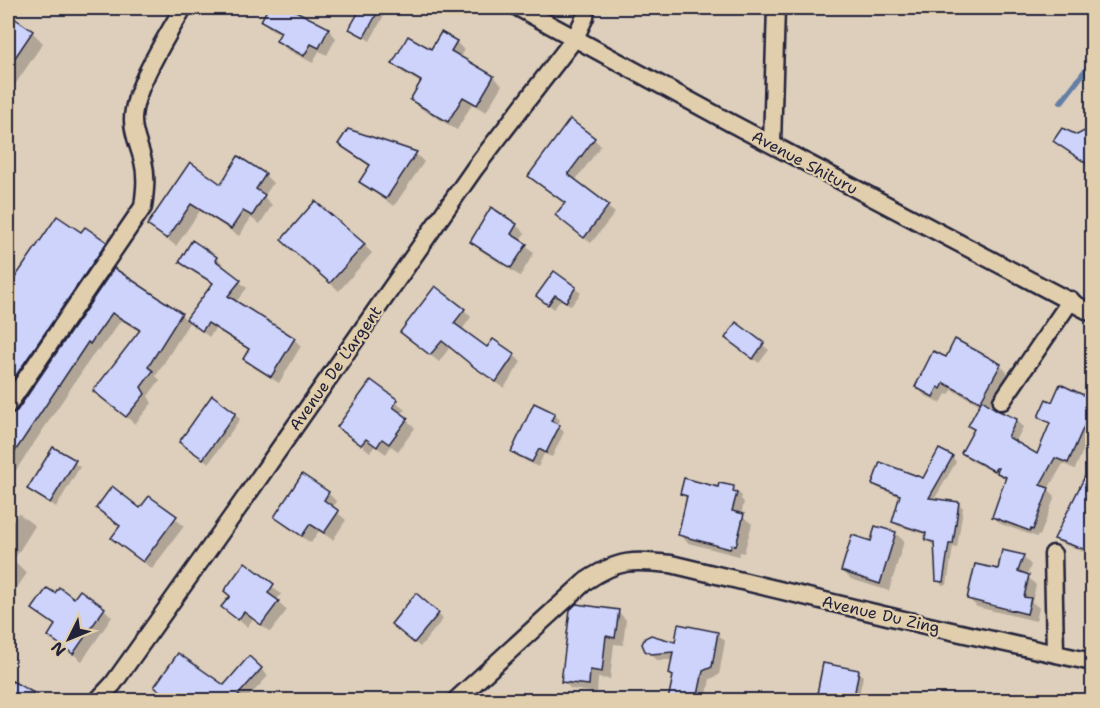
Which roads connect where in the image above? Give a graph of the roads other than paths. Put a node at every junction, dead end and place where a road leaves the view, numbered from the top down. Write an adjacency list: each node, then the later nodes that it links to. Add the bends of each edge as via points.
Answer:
1 (183, 8): 10 (street, via 136,100 132,121 146,185 142,207)
2 (519, 8): 5 (street, Avenue Shituru)
3 (586, 8): 5 (street, Avenue De L'argent)
4 (776, 8): 6 (street)
5 (575, 39): 6 (street, Avenue Shituru); 14 (street, Avenue De L'argent, via 475,168 236,511)
6 (772, 143): 7 (street, Avenue Shituru)
7 (1071, 300): 8 (street, Avenue Shituru); 9 (street)
8 (1092, 313)
9 (1002, 401)
10 (8, 405)
11 (1053, 554): 12 (street)
12 (1055, 653): 13 (street, Avenue Du Zing); 15 (street, Avenue Du Zing, via 671,564 620,562 586,581)
13 (1092, 662)
14 (98, 700)
15 (456, 700)

